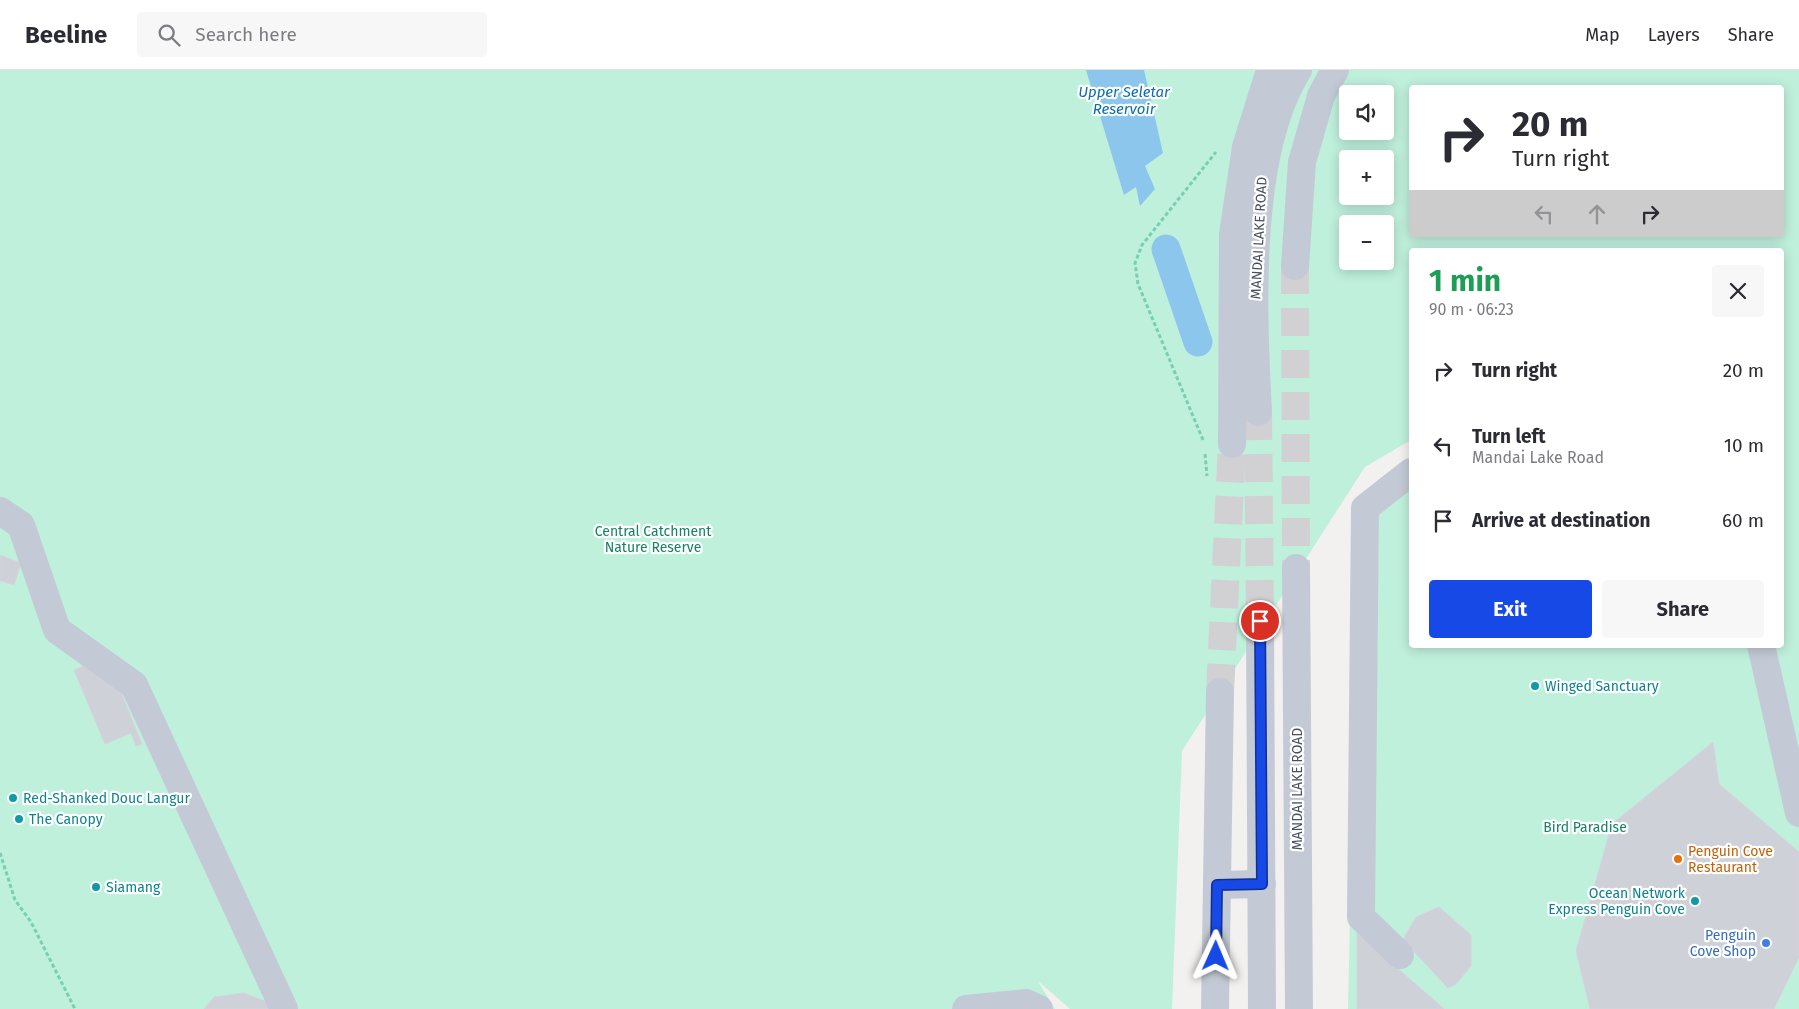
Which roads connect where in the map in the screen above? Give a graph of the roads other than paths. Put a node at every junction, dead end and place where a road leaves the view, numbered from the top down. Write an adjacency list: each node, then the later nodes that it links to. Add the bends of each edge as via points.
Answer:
1 (1270, 70): 6 (street, via 1246,147 1232,234)
2 (1298, 70): 5 (street, MANDAI LAKE ROAD, via 1276,117 1264,160 1256,275)
3 (1335, 70): 4 (street, via 1321,96 1302,162)
4 (1295, 266)
5 (1258, 412)
6 (1232, 444)
7 (1409, 474): 16 (street, via 1365,508 1361,917)
8 (0, 511): 17 (street, via 21,525 57,630 134,685)
9 (1296, 568): 22 (street, MANDAI LAKE ROAD)
10 (1260, 621): 14 (street)
11 (1762, 648): 13 (street)
12 (1220, 692): 15 (street)
13 (1799, 812)
14 (1262, 884): 15 (street); 21 (street)
15 (1217, 885): 20 (street)
16 (1400, 955)
17 (284, 1009)
18 (966, 1009): 19 (street, via 1026,1003)
19 (1039, 1009)
20 (1215, 1009)
21 (1262, 1009)
22 (1299, 1009)

